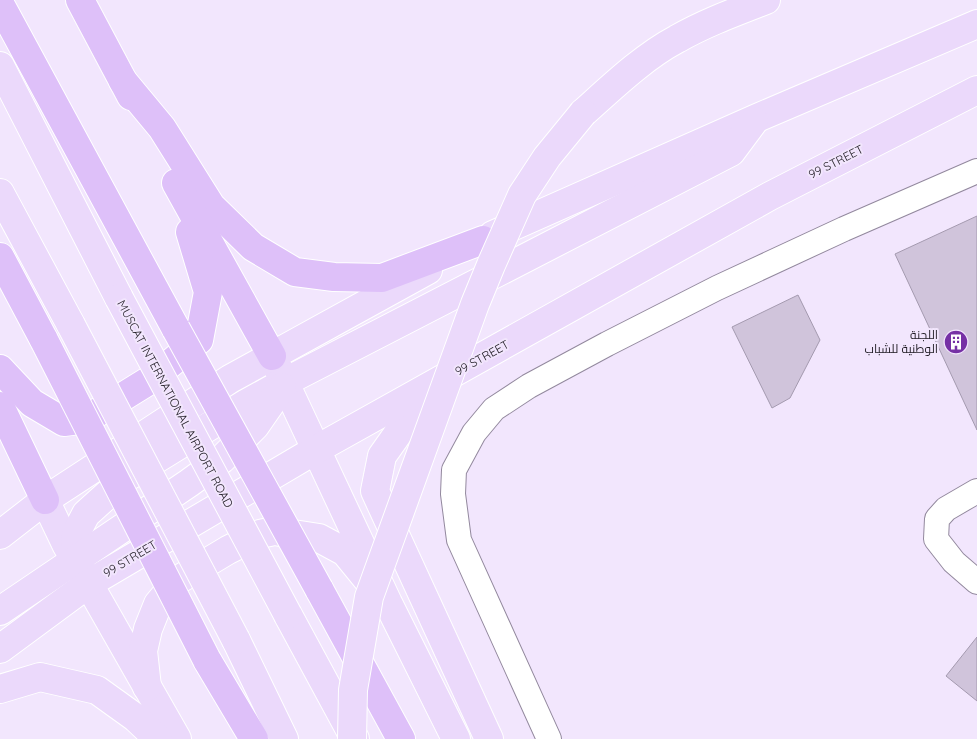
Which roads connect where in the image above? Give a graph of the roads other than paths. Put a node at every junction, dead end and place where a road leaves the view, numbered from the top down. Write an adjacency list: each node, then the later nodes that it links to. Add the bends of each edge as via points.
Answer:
1 (15, 0): 9 (highway)
2 (80, 0): 7 (highway)
3 (766, 0): 37 (main road, bridge, via 675,40 626,75 583,113 547,157 522,195 490,265 369,597 353,690)
4 (0, 4): 9 (highway)
5 (977, 24): 10 (main road)
6 (0, 66): 37 (main road, MUSCAT INTERNATIONAL AIRPORT ROAD, bridge, via 119,298)
7 (123, 80): 12 (highway); 14 (highway, via 162,128 211,206 253,247 295,272 382,278)
8 (977, 90): 16 (main road, 99 STREET, via 770,196)
9 (56, 106): 38 (highway, bridge)
10 (757, 118): 14 (main road); 19 (main road, via 731,152)
11 (977, 171): 41 (street, via 844,228 607,344 494,409 474,433 454,470 453,494 459,540)
12 (180, 189): 17 (highway); 18 (highway, via 208,292 199,340 150,380 87,419 64,422 32,403)
13 (0, 194): 36 (main road, bridge, via 236,640)
14 (483, 240): 17 (main road)
15 (0, 258): 35 (highway, bridge, via 207,660)
16 (532, 330): 21 (main road, 99 STREET); 40 (main road, via 406,422 382,456 376,491)
17 (272, 356): 19 (main road); 23 (main road, via 230,379)
18 (0, 369)
19 (285, 382): 21 (main road); 25 (main road, via 255,426 222,459); 25 (main road, via 127,477 86,514 76,533)
20 (0, 406): 23 (highway)
21 (317, 449): 27 (main road, 99 STREET); 28 (main road)
22 (977, 491): 26 (street, via 946,509 937,519 936,539 954,562)
23 (45, 500): 24 (main road); 25 (main road)
24 (0, 535)
25 (75, 560): 27 (main road); 29 (main road)
26 (977, 582)
27 (88, 584): 30 (main road, 99 STREET); 31 (main road)
28 (388, 603): 31 (main road, via 345,552 319,538 274,531 260,534 178,580 158,604 143,651); 39 (main road)
29 (0, 611)
30 (0, 649)
31 (147, 687): 34 (main road)
32 (0, 689): 33 (main road, via 40,678 96,690 136,718)
33 (158, 739)
34 (176, 739)
35 (254, 739)
36 (284, 739)
37 (354, 739)
38 (401, 739)
39 (456, 739)
40 (489, 739)
41 (549, 739)

